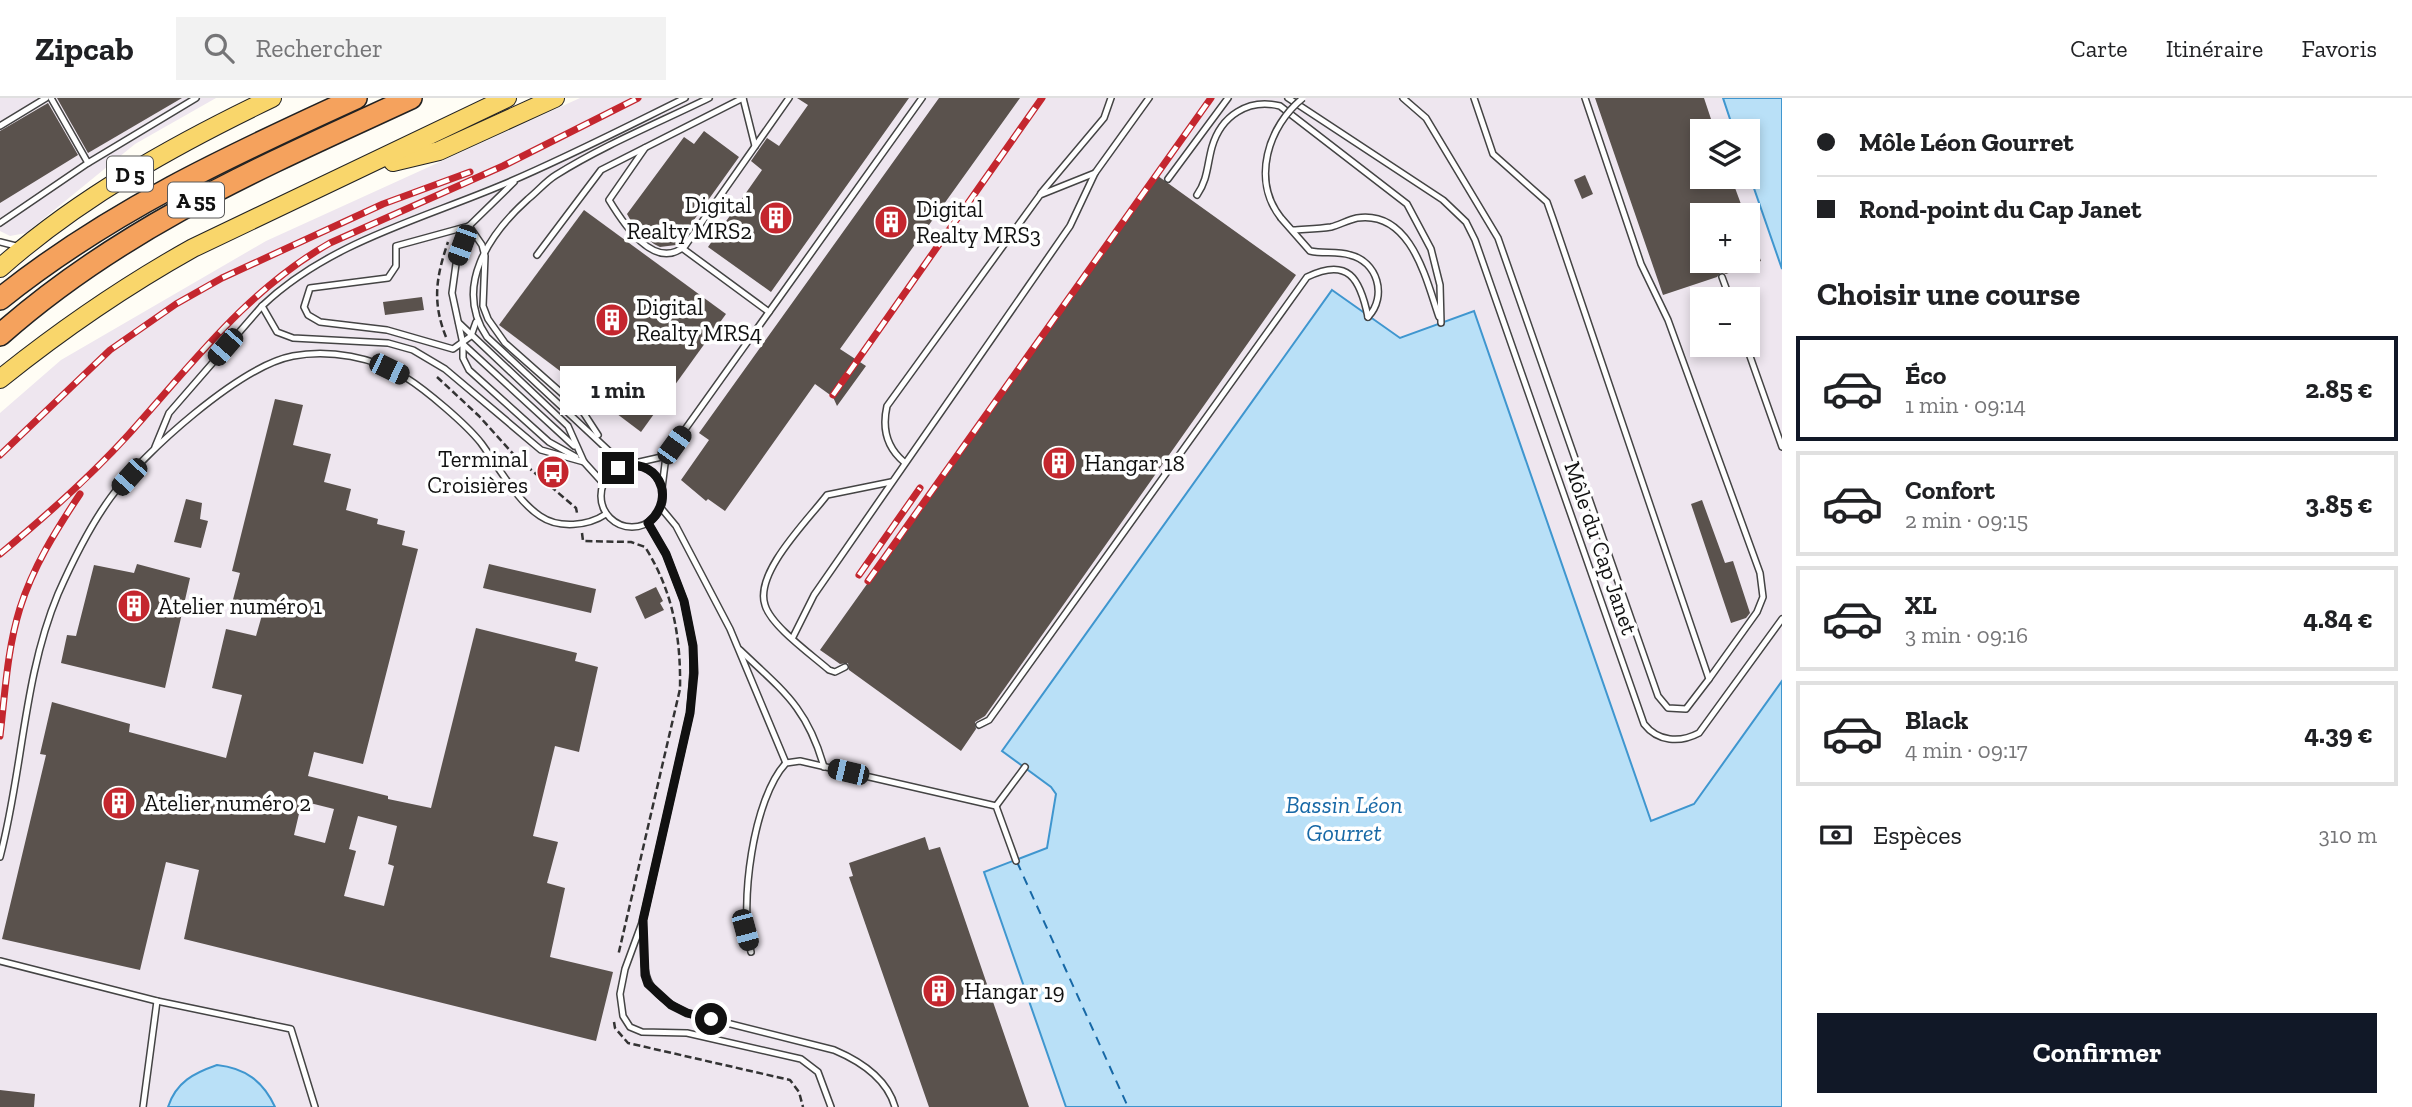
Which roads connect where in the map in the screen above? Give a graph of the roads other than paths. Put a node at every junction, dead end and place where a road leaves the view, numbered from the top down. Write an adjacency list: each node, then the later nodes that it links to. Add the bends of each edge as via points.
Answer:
1 (49, 98): 21 (lane); 24 (lane)
2 (196, 98): 24 (lane)
3 (272, 98): 35 (main road, D 5, via 136,169)
4 (356, 98): 42 (highway, A 55, via 144,201 76,243)
5 (411, 98): 47 (highway, A 55, via 162,218 80,270)
6 (507, 98): 25 (main road)
7 (555, 98): 25 (main road, via 439,151)
8 (685, 98): 28 (lane)
9 (709, 98): 38 (lane, via 554,176 508,217)
10 (743, 98): 22 (lane); 23 (lane)
11 (789, 98): 22 (lane)
12 (922, 98): 44 (lane)
13 (1111, 98): 29 (lane, via 1104,118)
14 (1149, 98): 26 (lane)
15 (1228, 98): 27 (lane)
16 (1288, 98): 66 (lane, Môle du Cap Janet, via 1443,200 1466,222 1650,732 1679,740 1699,733)
17 (1303, 98): 33 (lane, bridge, via 1281,121 1267,154 1265,174 1273,208)
18 (1403, 98): 70 (lane, Môle du Cap Janet, via 1426,118 1498,238 1658,696 1668,708 1686,709)
19 (1474, 98): 70 (lane, via 1493,154 1547,202)
20 (1584, 98): 70 (lane, Môle du Cap Janet, via 1641,264 1668,320 1760,573 1763,597 1757,612)
21 (0, 126)
22 (755, 146): 36 (lane)
23 (645, 148): 36 (lane, via 609,200 629,232 657,251 668,254); 37 (lane, via 601,170)
24 (88, 163): 31 (lane)
25 (362, 169): 51 (main road, via 155,269 67,327)
26 (1096, 173): 29 (lane); 58 (lane, via 1070,226)
27 (1168, 179)
28 (516, 180): 32 (lane); 43 (lane, via 334,254 296,276)
29 (1040, 195): 58 (lane, via 887,406 883,420 887,440)
30 (1197, 195): 33 (lane, via 1207,177 1216,136 1237,109 1259,103 1280,106 1407,204 1431,249 1440,285 1441,323 1420,261 1397,230 1381,220 1358,218 1332,227)
31 (0, 223)
32 (469, 226): 38 (lane); 45 (lane, via 456,264 452,293); 49 (lane, via 396,246 396,266 388,278 319,285 310,288 304,300 309,315 320,322 387,330 446,348)
33 (1293, 230): 71 (lane, via 1310,251 1353,255 1367,264 1380,294 1378,306 1368,317 1354,277 1340,268 1307,277 989,720)
34 (0, 242): 35 (lane)
35 (23, 248): 39 (main road, D 5)
36 (682, 248): 44 (lane)
37 (537, 255)
38 (485, 256): 46 (lane, via 472,293); 52 (lane, via 483,306 497,334 583,412)
39 (0, 268)
40 (1722, 277): 41 (lane)
41 (1726, 287)
42 (0, 299)
43 (262, 306): 54 (lane, via 169,412); 57 (lane, via 277,332 293,338 388,343 413,350 445,369 541,450)
44 (769, 312): 56 (lane)
45 (456, 320): 48 (lane); 49 (lane)
46 (476, 322): 48 (lane); 52 (lane)
47 (0, 335)
48 (471, 336): 49 (lane); 55 (lane, via 568,426)
49 (463, 344): 55 (lane); 57 (lane, via 468,370 549,442)
50 (1750, 357): 53 (lane)
51 (0, 379)
52 (604, 444): 59 (lane)
53 (1782, 447)
54 (154, 449): 64 (lane, via 236,383 277,361 292,356 343,355 389,369 412,382 478,439 532,510 550,522 579,523); 76 (lane, via 112,496 80,547 57,597 26,705)
55 (577, 449): 57 (lane)
56 (666, 456): 59 (lane); 62 (lane)
57 (583, 461): 61 (lane)
58 (904, 462): 60 (lane)
59 (628, 465): 61 (lane, via 612,471); 62 (lane, via 651,471)
60 (891, 482): 67 (lane, via 814,595); 67 (lane, via 827,495 768,571 765,607)
61 (603, 483): 64 (lane, via 600,499)
62 (662, 488): 63 (lane)
63 (661, 508): 65 (lane); 68 (lane, via 676,526)
64 (606, 514): 65 (lane, via 630,528)
65 (648, 523): 78 (lane, via 684,601 694,673 690,713)
66 (1782, 619)
67 (793, 638): 69 (lane, via 829,670)
68 (738, 649): 72 (lane); 73 (lane, via 792,699 815,736)
69 (845, 667)
70 (1709, 679)
71 (979, 725)
72 (786, 763): 73 (lane); 79 (lane, via 774,776 750,853 745,930)
73 (824, 767): 75 (lane)
74 (1025, 767): 75 (lane)
75 (996, 806): 77 (lane)
76 (0, 857)
77 (1016, 861)
78 (643, 920): 84 (lane, via 620,994 626,1023 642,1032 687,1033 801,1059 818,1072); 85 (lane, via 645,975 665,1000 687,1013 850,1057 886,1087)
79 (751, 952)
80 (0, 961): 81 (lane)
81 (157, 1001): 82 (lane); 83 (lane, via 291,1029)
82 (143, 1107)
83 (315, 1107)
84 (831, 1107)
85 (895, 1107)

